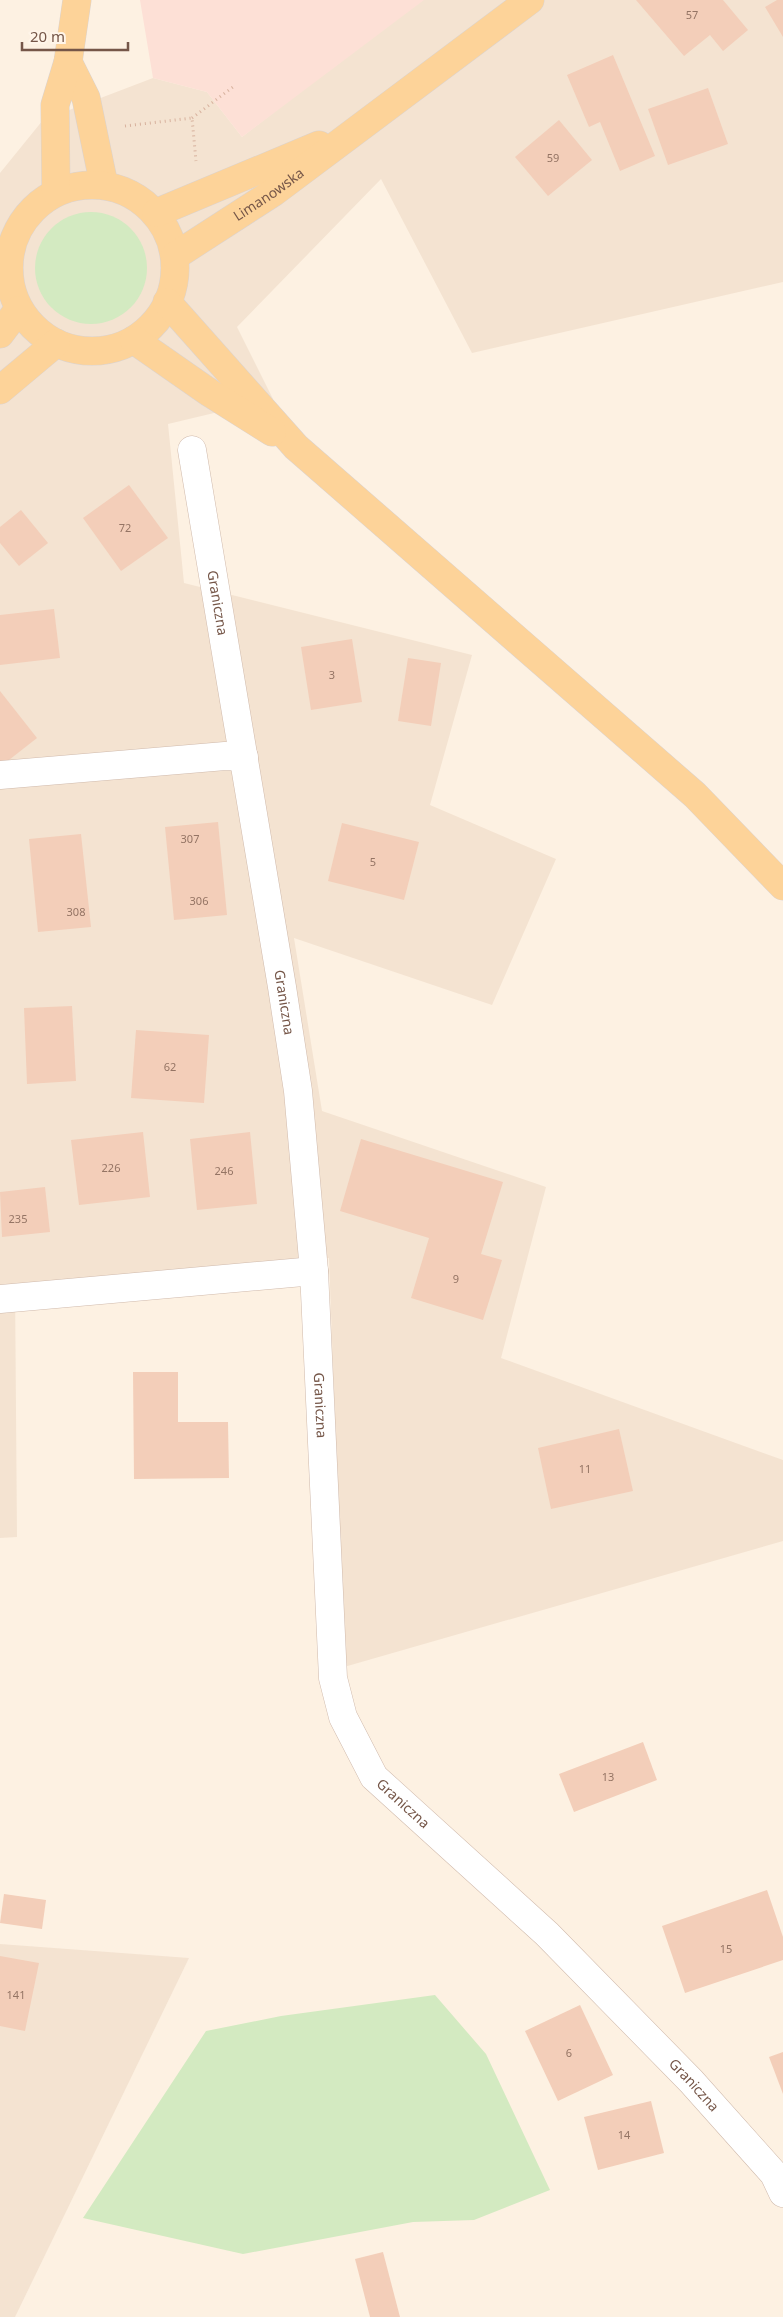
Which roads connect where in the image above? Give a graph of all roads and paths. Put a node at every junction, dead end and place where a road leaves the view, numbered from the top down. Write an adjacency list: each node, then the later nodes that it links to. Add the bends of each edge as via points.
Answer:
1 (78, 0): 3 (main road)
2 (530, 0): 7 (main road, Limanowska)
3 (68, 62): 9 (main road, via 86,98); 10 (main road, via 55,105)
4 (233, 87): 5 (path)
5 (192, 118): 6 (path); 8 (path)
6 (118, 127)
7 (360, 128): 11 (main road, Limanowska); 12 (main road, Limanowska, via 274,192)
8 (196, 170)
9 (104, 185): 10 (main road, via 77,185); 11 (main road, via 120,188 139,198)
10 (56, 192): 14 (main road, via 27,216 10,249 10,287)
11 (156, 213): 12 (main road, via 168,233)
12 (175, 256): 13 (main road, via 175,276)
13 (167, 302): 16 (main road, via 150,328); 19 (main road)
14 (18, 310): 15 (main road); 17 (main road, via 40,334)
15 (0, 334)
16 (134, 340): 17 (main road, via 116,348 96,351); 19 (main road, via 210,393)
17 (56, 344): 18 (main road)
18 (0, 390)
19 (296, 446): 23 (main road, via 695,795)
20 (192, 450): 21 (street, Graniczna)
21 (244, 756): 22 (street); 24 (street, Graniczna, via 298,1091)
22 (0, 775)
23 (783, 886)
24 (314, 1272): 25 (street); 26 (street, Graniczna, via 333,1678 343,1717 374,1778 560,1948 697,2088 774,2174)
25 (0, 1299)
26 (783, 2193)

